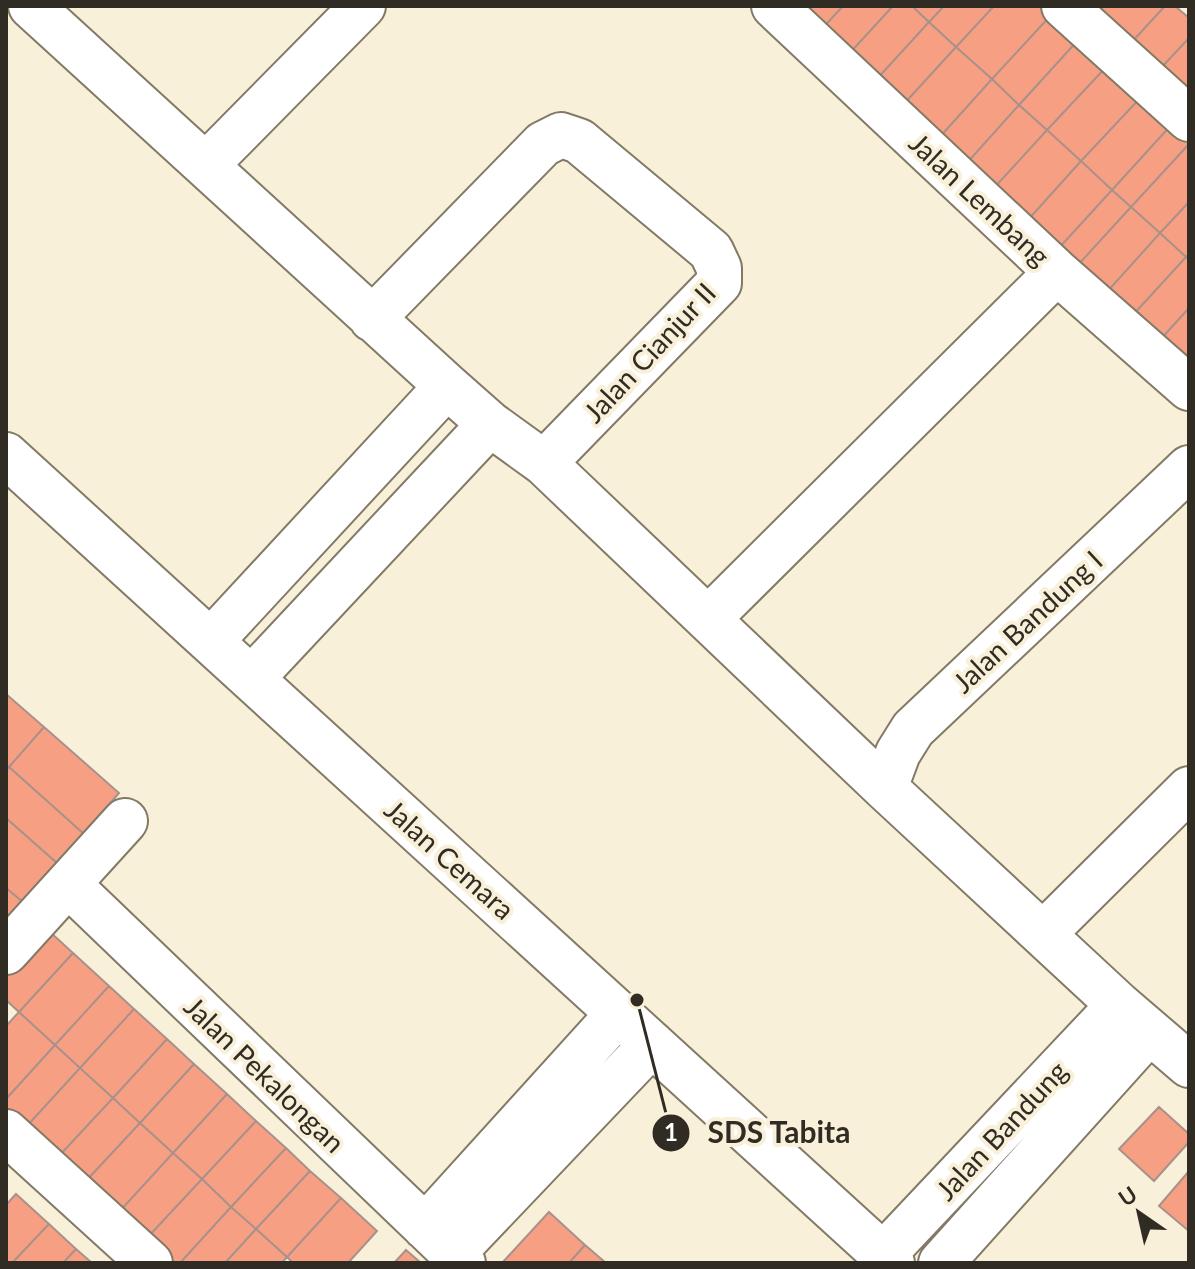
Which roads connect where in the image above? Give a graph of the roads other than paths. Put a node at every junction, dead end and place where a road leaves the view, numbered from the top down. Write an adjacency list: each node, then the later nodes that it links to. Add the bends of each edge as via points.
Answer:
1 (363, 6): 6 (street)
2 (774, 6): 7 (street, Jalan Lembang)
3 (42, 9): 6 (street)
4 (1075, 10): 5 (street)
5 (1189, 119)
6 (206, 165): 8 (street)
7 (1057, 272): 10 (street, Jalan Lembang); 15 (street)
8 (372, 319): 9 (street); 13 (street, Jalan Cianjur II, via 543,144 561,135 579,141 711,251 719,283)
9 (447, 386): 11 (street); 16 (street)
10 (1189, 388)
11 (490, 424): 13 (street); 17 (street)
12 (6, 455): 16 (street, Jalan Cemara)
13 (544, 463): 15 (street)
14 (1189, 468): 18 (street, Jalan Bandung I, via 913,729)
15 (709, 618): 18 (street)
16 (211, 641): 17 (street, Jalan Cemara)
17 (252, 678): 24 (street, Jalan Cemara)
18 (885, 788): 22 (street)
19 (1189, 789): 22 (street)
20 (125, 821): 21 (street)
21 (68, 884): 23 (street); 29 (street, Jalan Pekalongan)
22 (1043, 934): 25 (street)
23 (6, 952)
24 (619, 1013): 26 (street, Jalan Cemara); 29 (street)
25 (1134, 1019): 27 (street); 30 (street, Jalan Bandung); 32 (street, Jalan Bandung)
26 (652, 1044): 29 (street); 30 (street, Jalan Cemara)
27 (1189, 1065)
28 (6, 1132): 31 (street)
29 (447, 1248)
30 (888, 1259)
31 (150, 1263)
32 (941, 1263)

